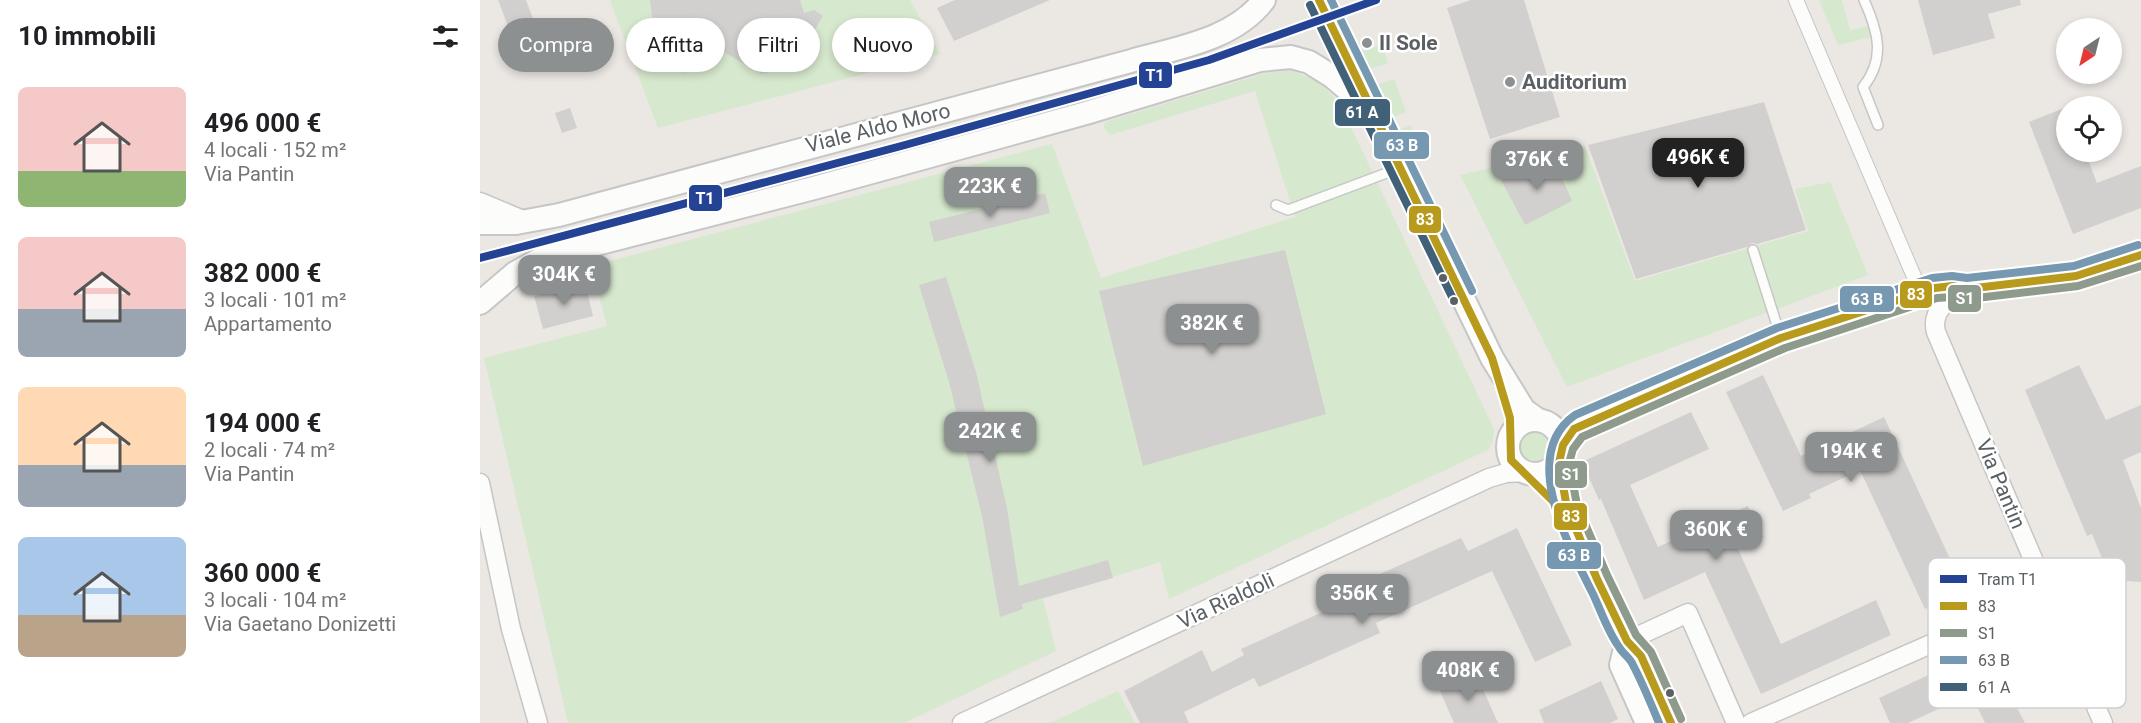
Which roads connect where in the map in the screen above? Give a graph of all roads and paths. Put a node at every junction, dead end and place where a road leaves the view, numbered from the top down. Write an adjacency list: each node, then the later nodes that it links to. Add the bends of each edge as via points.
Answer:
1 (1264, 0): 10 (street, Viale Aldo Moro, via 1243,22 1198,41 844,140 803,147)
2 (1319, 0): 5 (street)
3 (1796, 0): 15 (street)
4 (1864, 0): 6 (lane, via 1874,20 1877,43 1875,71 1863,87)
5 (1372, 111): 7 (street); 16 (street, Viale Aldo Moro, via 1309,62 1291,57 1260,60 814,188 542,258 515,273)
6 (1878, 125)
7 (1400, 168): 9 (lane, via 1288,210); 18 (street)
8 (480, 202): 10 (street)
9 (1276, 205)
10 (528, 221): 11 (street, Viale Aldo Moro)
11 (480, 223)
12 (1754, 250): 17 (lane)
13 (2141, 255): 14 (street, Via Rialdoli, via 2070,277)
14 (1967, 289): 15 (street, Via Rialdoli, via 1945,286); 25 (street, Via Pantin, via 1944,303 1935,317 1935,327)
15 (1921, 293): 17 (street, Via Rialdoli)
16 (480, 303)
17 (1781, 338): 21 (street, Via Rialdoli, via 1579,425 1571,431)
18 (1492, 358): 19 (street, via 1524,410); 20 (street)
19 (1538, 420): 20 (street, via 1521,424); 21 (street, via 1560,436)
20 (1511, 435): 22 (street, via 1510,455)
21 (1561, 453): 22 (street, Via Rialdoli, via 1545,472); 24 (street, via 1560,486)
22 (1525, 472): 24 (street); 30 (street, Via Rialdoli, via 1489,478)
23 (480, 483): 29 (street, via 511,629)
24 (1571, 519): 26 (street)
25 (2032, 558)
26 (1627, 641): 31 (street, via 1621,665); 32 (street, via 1641,656); 33 (street, via 1688,613)
27 (1928, 645): 34 (street)
28 (2097, 708): 35 (street, Via Pantin)
29 (538, 723)
30 (962, 723)
31 (1647, 723)
32 (1671, 723)
33 (1736, 723)
34 (1751, 723)
35 (2103, 723)

